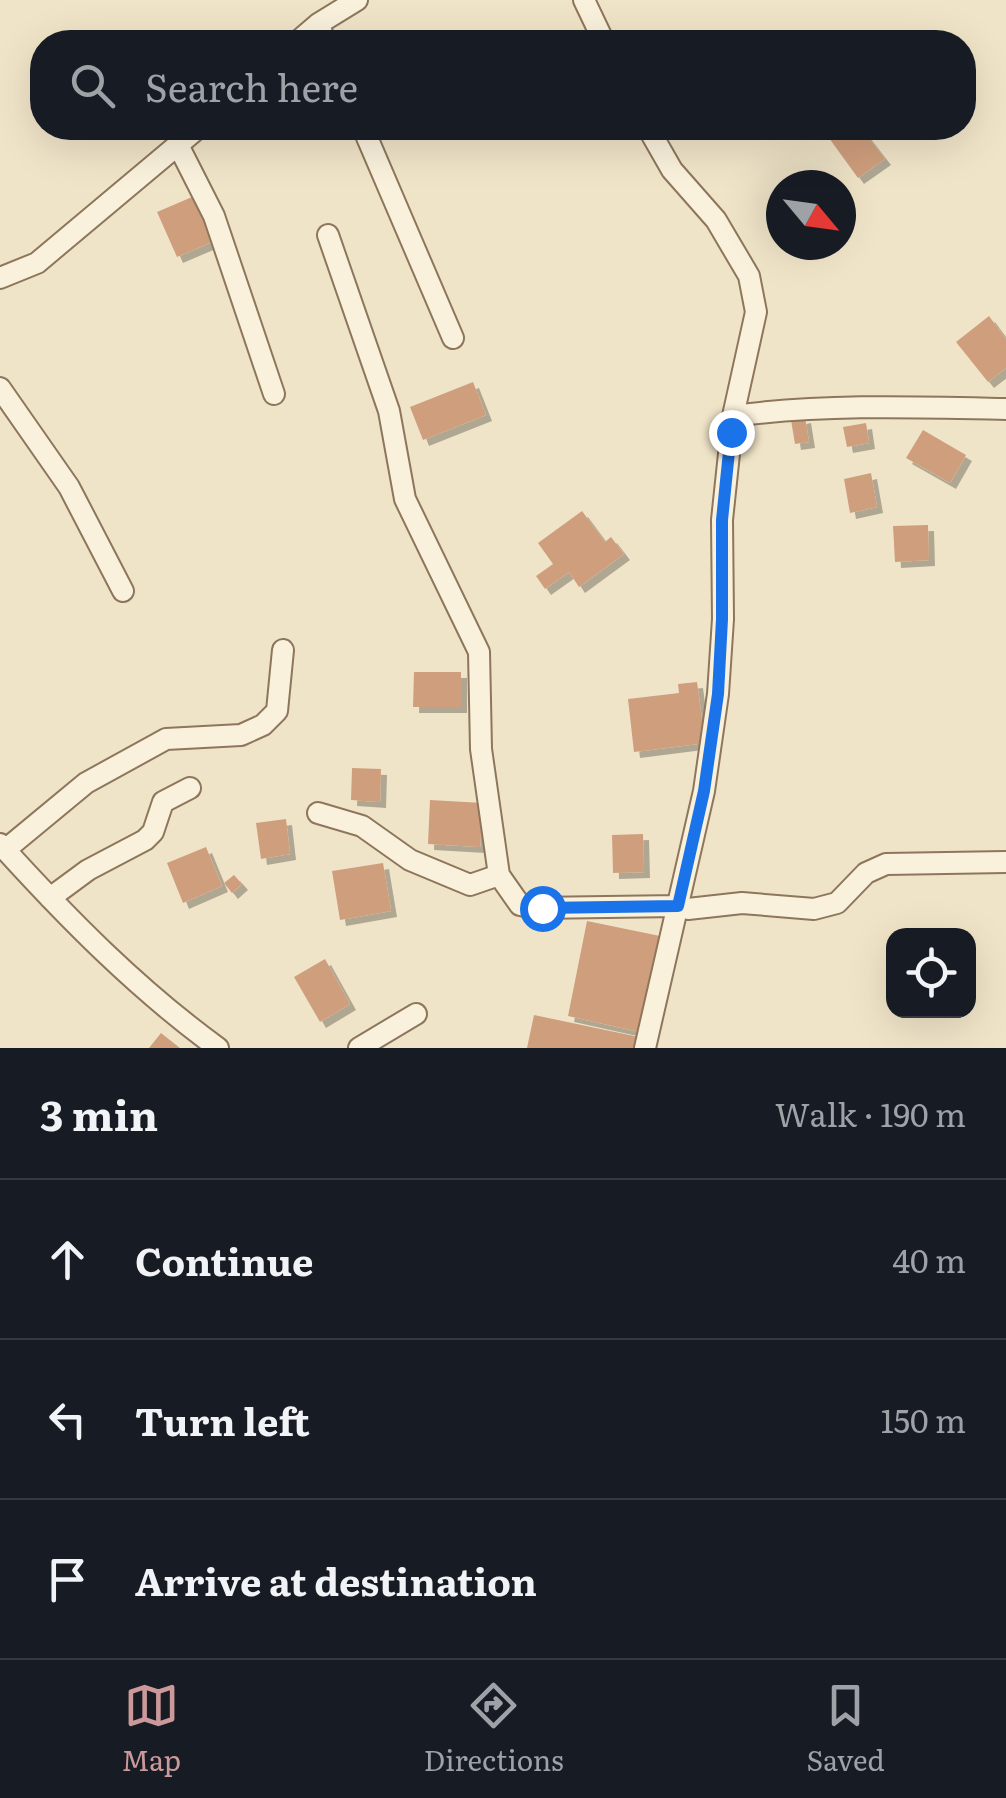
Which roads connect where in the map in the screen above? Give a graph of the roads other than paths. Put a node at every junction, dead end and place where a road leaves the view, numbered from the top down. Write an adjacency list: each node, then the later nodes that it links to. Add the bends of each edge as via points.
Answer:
1 (356, 0): 3 (street)
2 (584, 0): 4 (street)
3 (325, 30)
4 (598, 30)
5 (183, 140): 8 (street)
6 (368, 140): 11 (street)
7 (655, 140): 15 (street, via 716,220 752,285 754,326)
8 (178, 144): 10 (street, via 37,263); 13 (street, via 214,216)
9 (328, 235): 22 (street, via 389,411 405,499 479,652 481,749)
10 (0, 278)
11 (453, 338)
12 (0, 388): 16 (street, via 69,487)
13 (274, 394)
14 (1006, 409): 15 (street, via 872,406)
15 (732, 416): 24 (street, via 718,694)
16 (123, 592)
17 (284, 650): 20 (street, via 277,711 264,726 232,736 166,738 86,783)
18 (190, 788): 23 (street, via 162,802 145,840)
19 (318, 813): 22 (street, via 362,826 410,860 470,885)
20 (3, 847): 23 (street)
21 (1006, 862): 24 (street, via 886,864 866,873 836,903 814,909)
22 (500, 875): 24 (street, via 520,905 535,908)
23 (50, 898): 26 (street, via 174,1016)
24 (678, 906): 28 (street)
25 (416, 1014): 27 (street)
26 (218, 1048)
27 (359, 1048)
28 (645, 1048)

